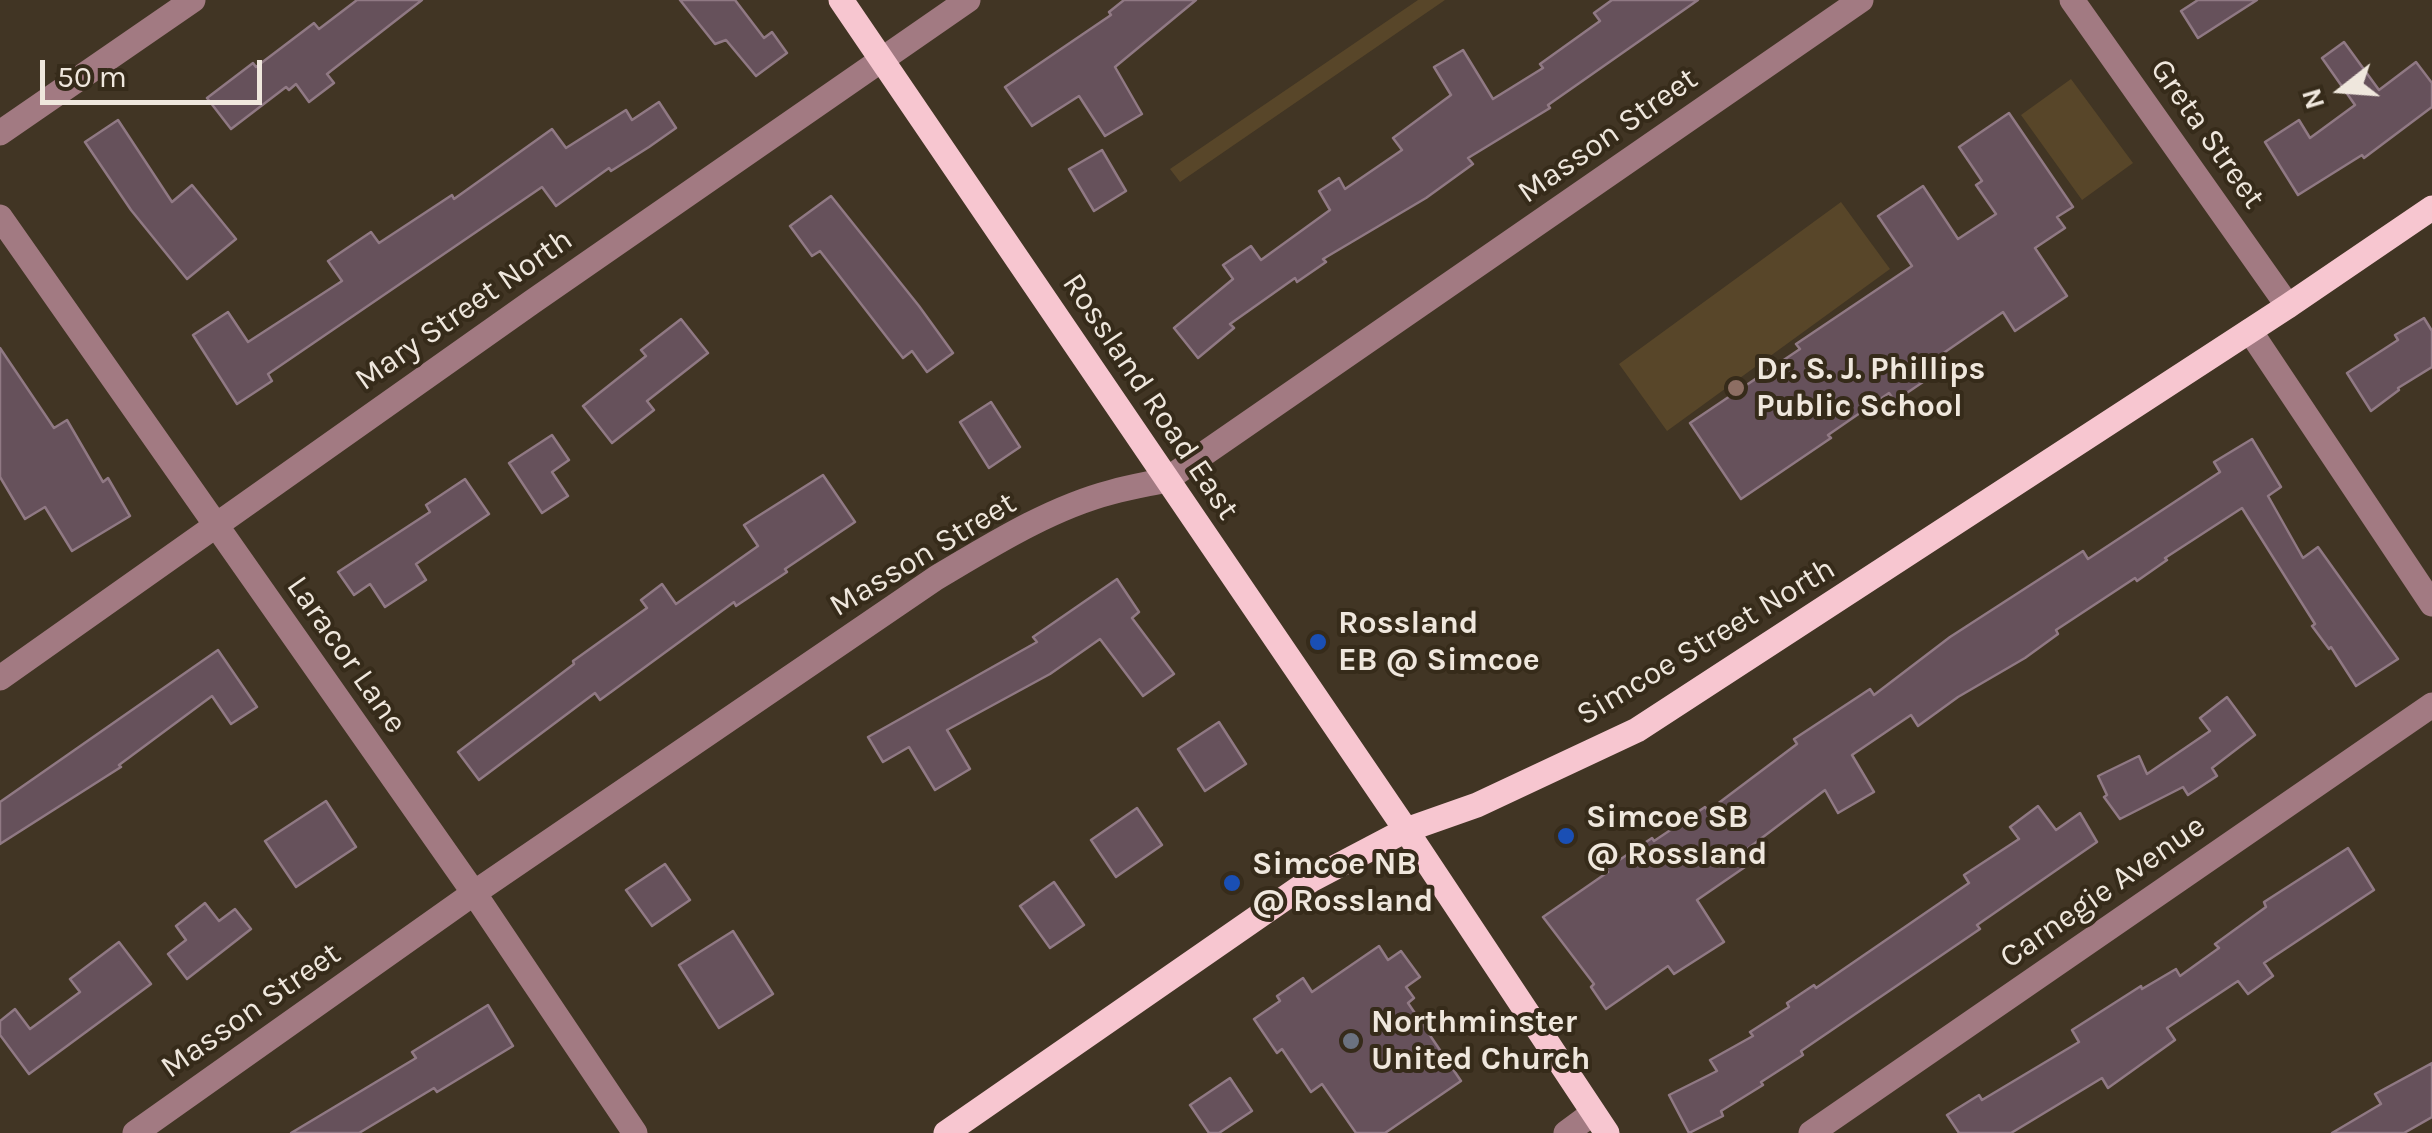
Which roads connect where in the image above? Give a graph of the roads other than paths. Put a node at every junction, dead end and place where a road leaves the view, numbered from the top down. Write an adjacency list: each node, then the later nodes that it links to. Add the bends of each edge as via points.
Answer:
1 (193, 0): 7 (street)
2 (842, 0): 6 (main road, Rossland Road East)
3 (968, 0): 6 (street, Mary Street North)
4 (1862, 0): 12 (street, Masson Street)
5 (2072, 0): 10 (street, Greta Street)
6 (882, 58): 12 (main road, Rossland Road East); 13 (street, Mary Street North)
7 (0, 133)
8 (2432, 208): 10 (main road, Simcoe Street North)
9 (0, 218): 13 (street, Laracor Lane)
10 (2288, 306): 11 (main road, Simcoe Street North)
11 (2250, 331): 14 (street); 17 (main road, Simcoe Street North, via 1638,730 1478,805)
12 (1166, 480): 17 (main road, Rossland Road East); 18 (street, Masson Street, via 1109,492 965,561)
13 (214, 525): 15 (street, Mary Street North); 18 (street, Laracor Lane)
14 (2432, 604)
15 (0, 678)
16 (2432, 705): 24 (street, Carnegie Avenue)
17 (1406, 830): 19 (main road, Rossland Road East); 22 (main road, Simcoe Street North, via 1311,880)
18 (474, 893): 20 (street, Masson Street); 21 (street, Laracor Lane)
19 (1600, 1123): 23 (street)
20 (135, 1133)
21 (636, 1133)
22 (946, 1133)
23 (1566, 1133)
24 (1811, 1133)

